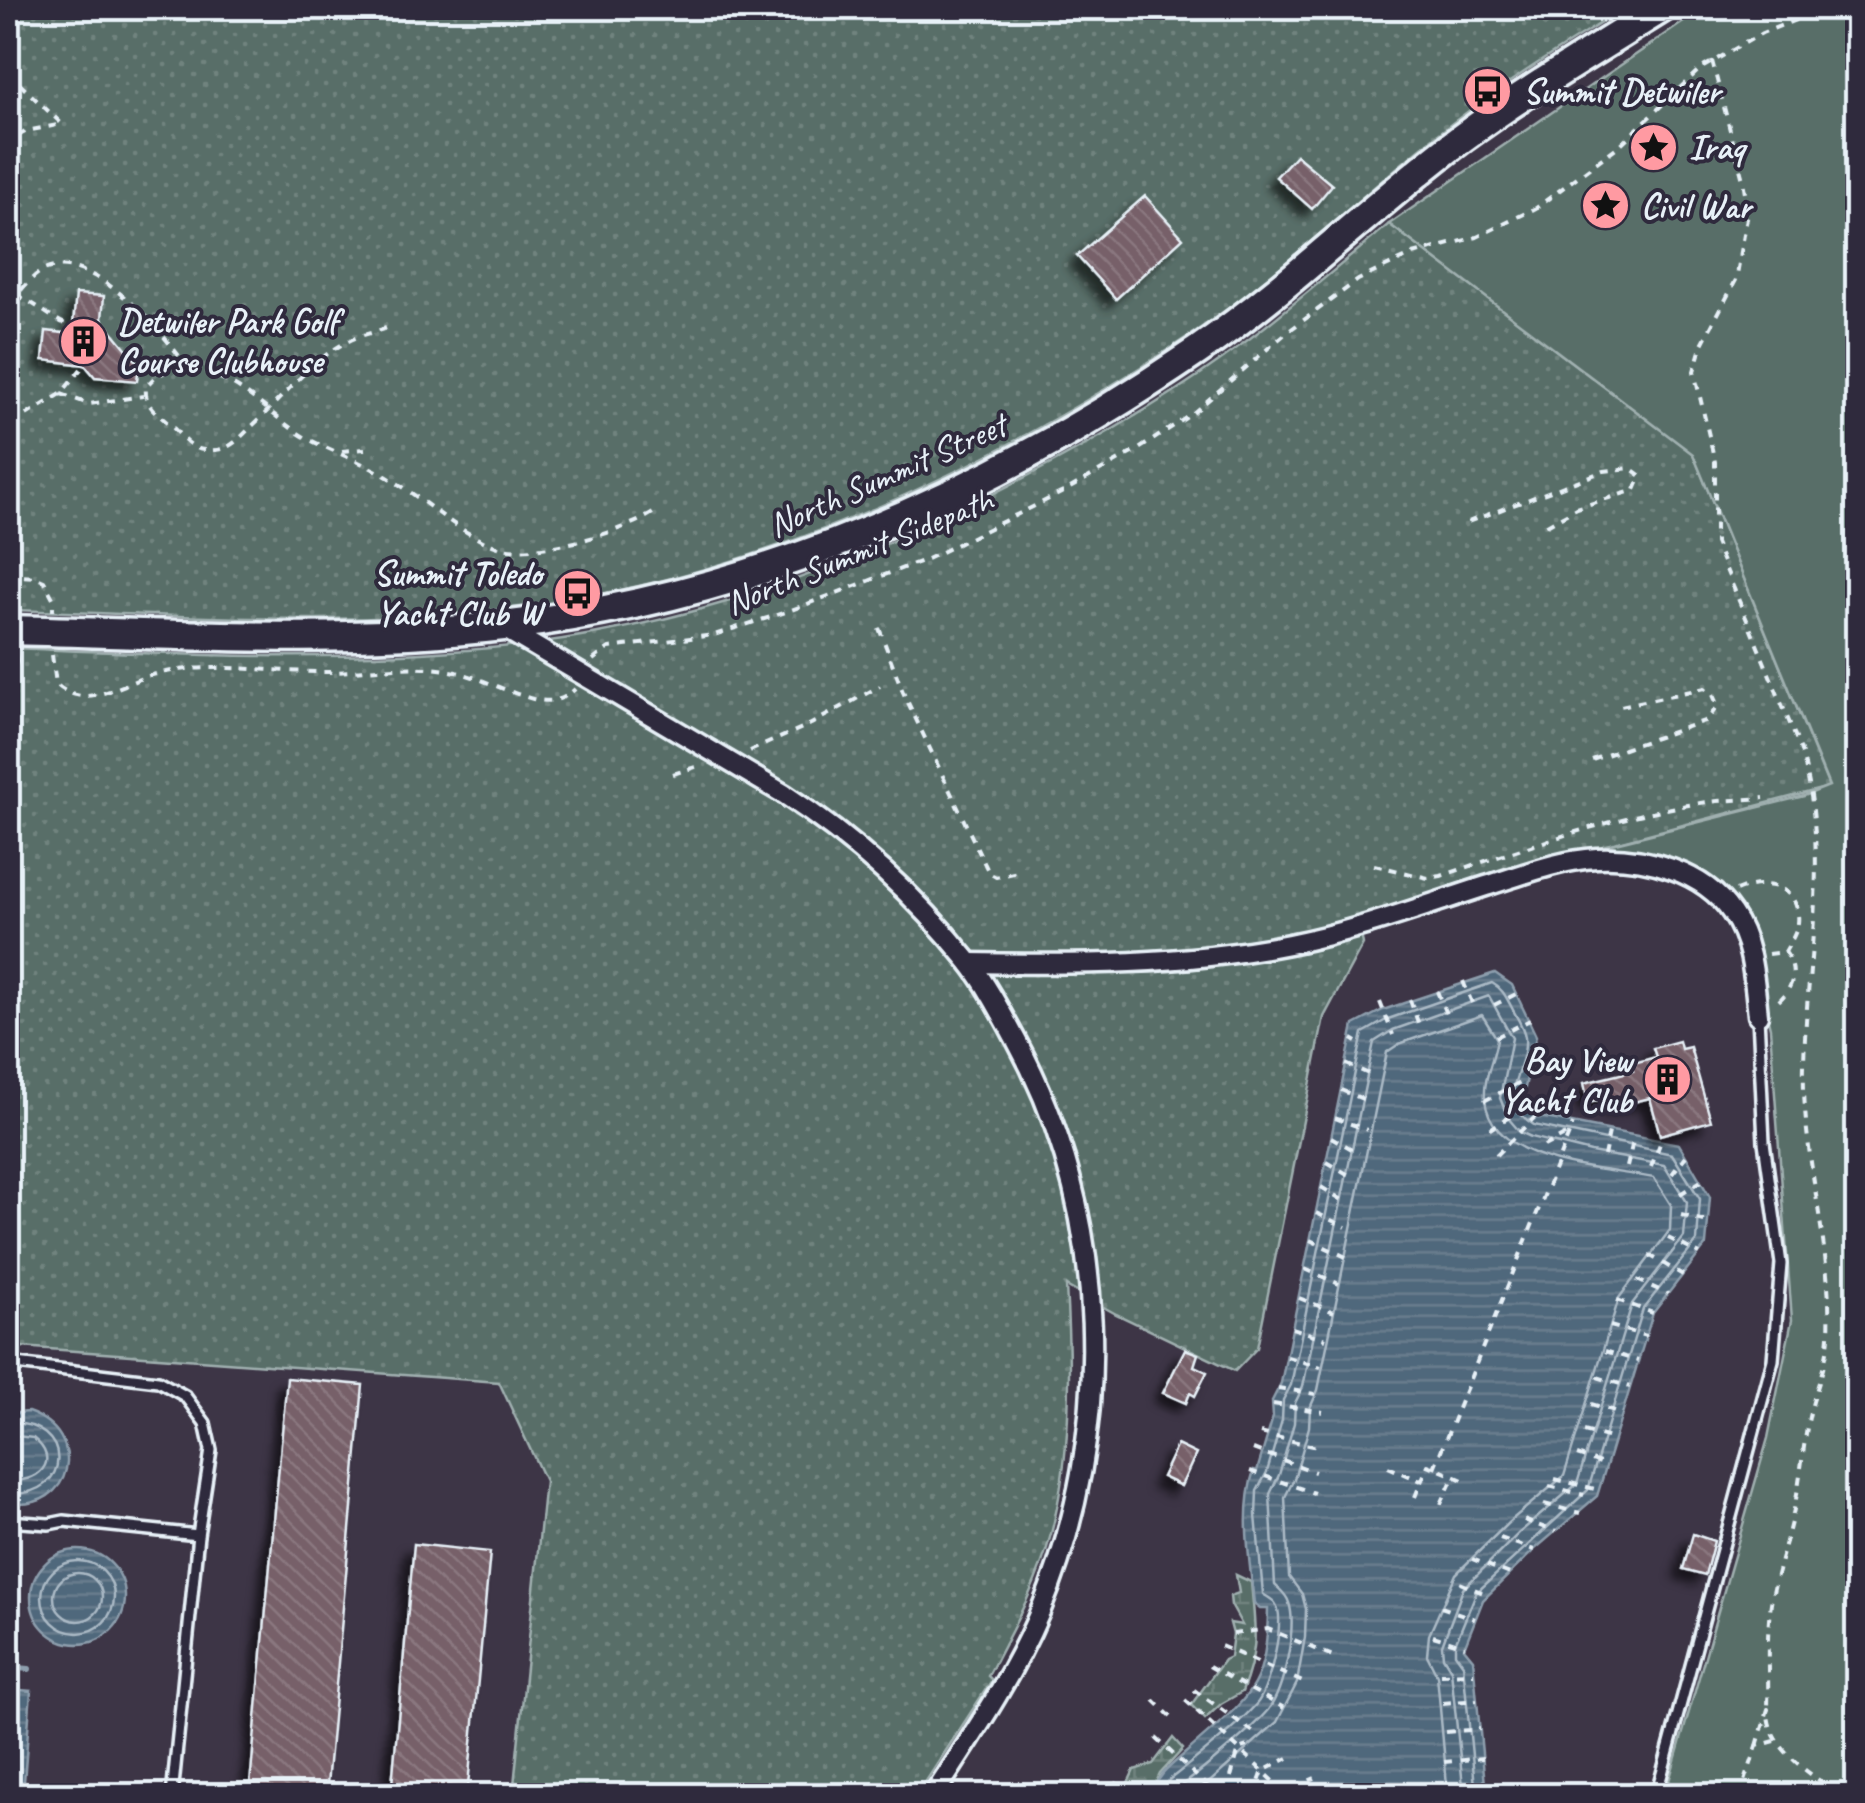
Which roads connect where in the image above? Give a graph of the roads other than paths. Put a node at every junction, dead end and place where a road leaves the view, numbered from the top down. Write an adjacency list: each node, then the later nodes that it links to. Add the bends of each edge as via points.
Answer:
1 (1662, 8): 2 (main road, North Summit Street, via 1460,140 1226,331 1036,450 893,521 786,562 673,596)
2 (501, 626): 3 (main road, North Summit Street, via 266,636); 6 (street, via 726,758 837,832)
3 (8, 630)
4 (8, 640): 5 (lane)
5 (8, 668)
6 (970, 963): 7 (street, via 1133,964 1248,952 1325,937 1542,868 1619,858 1678,872 1721,898 1752,959); 12 (street, via 1027,1061 1066,1161 1084,1237 1092,1366 1083,1463 1058,1564 1002,1690)
7 (1758, 1015): 13 (lane, via 1764,1142 1781,1264 1773,1360)
8 (8, 1364): 10 (lane, via 158,1381 184,1396 205,1423 211,1450)
9 (8, 1521): 10 (lane)
10 (198, 1535): 11 (lane)
11 (172, 1796)
12 (933, 1796)
13 (1656, 1796)

